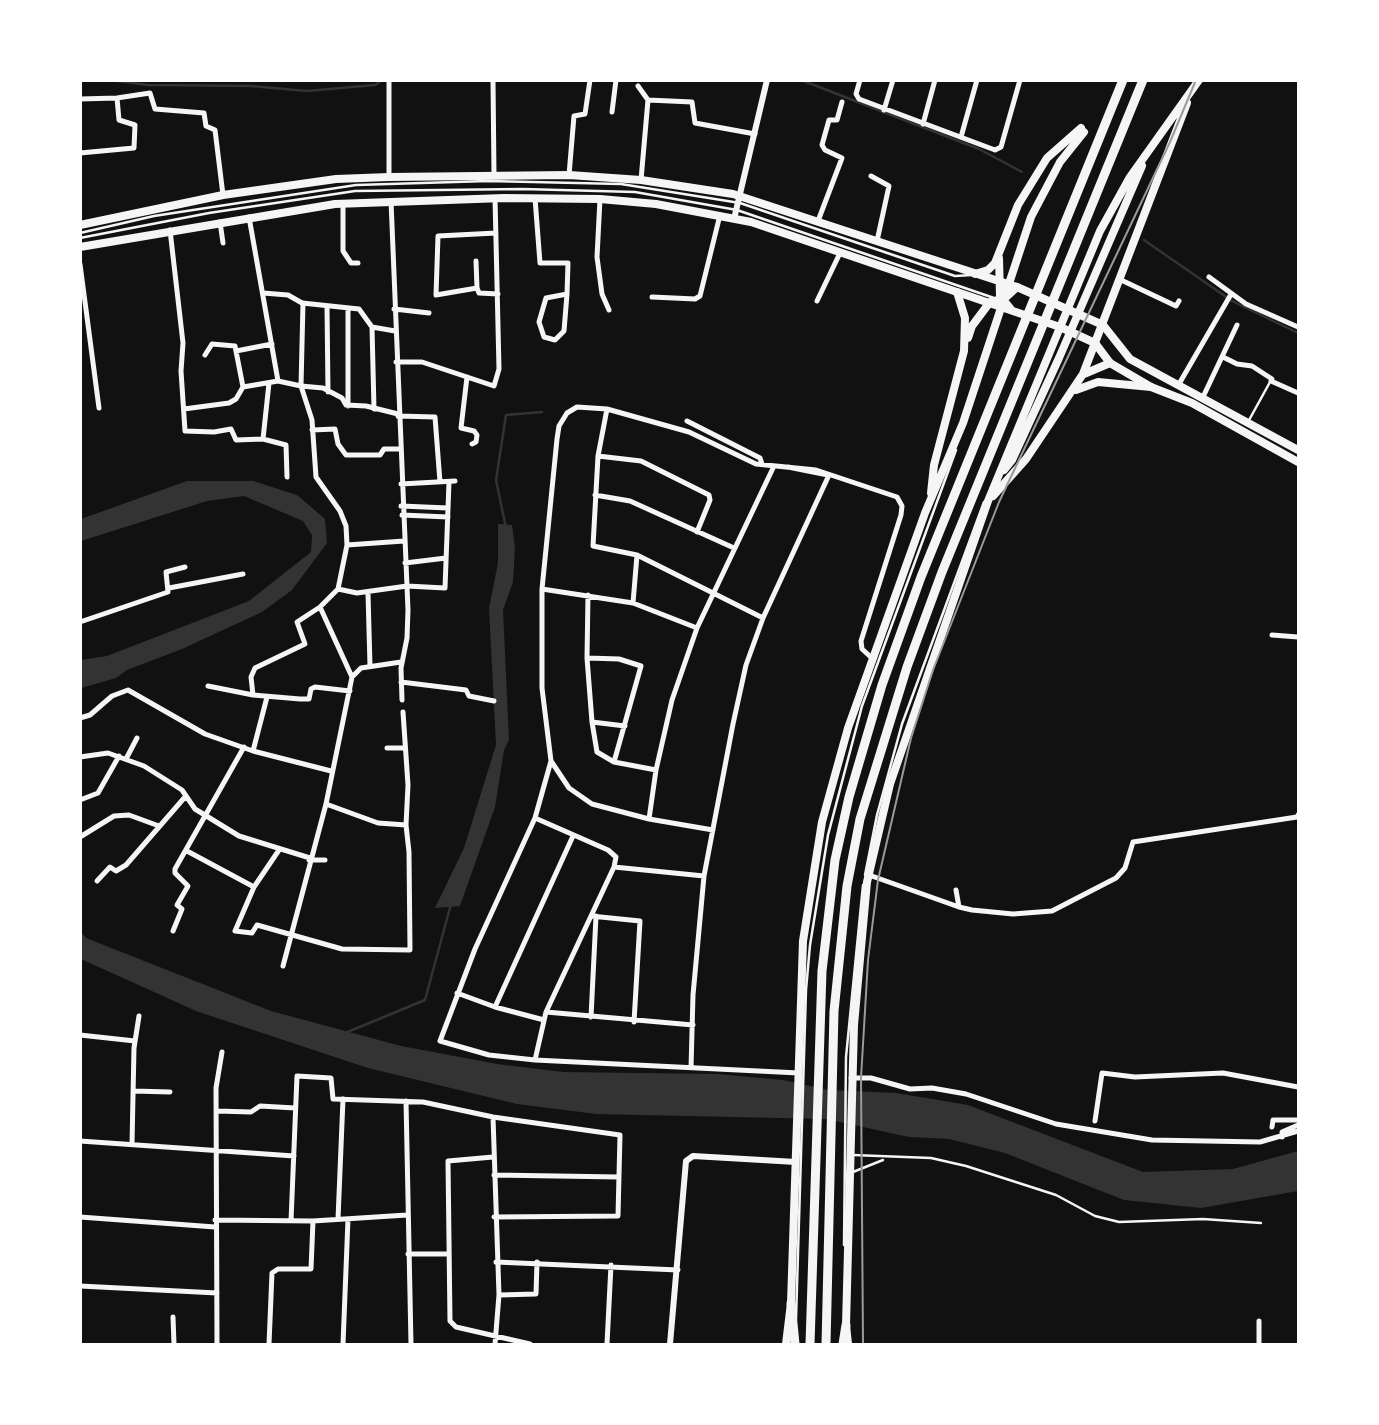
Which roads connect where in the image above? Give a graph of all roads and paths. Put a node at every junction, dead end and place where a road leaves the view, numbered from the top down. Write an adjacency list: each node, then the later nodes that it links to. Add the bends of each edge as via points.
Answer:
1 (389, 80): 29 (street)
2 (492, 80): 27 (street)
3 (590, 80): 28 (street, via 584,114 573,116)
4 (616, 80): 21 (street)
5 (767, 80): 23 (street)
6 (860, 80): 20 (street, via 857,96)
7 (893, 80): 20 (street)
8 (934, 80): 22 (street)
9 (977, 80): 24 (street)
10 (1020, 80): 24 (street, via 999,150)
11 (1124, 80): 291 (highway, via 926,565 881,685 849,797 835,860 822,971)
12 (1143, 80): 292 (highway, via 912,655 860,819 839,949 831,1082)
13 (1197, 80): 15 (main road)
14 (638, 86): 18 (street)
15 (1189, 97): 25 (main road); 58 (main road)
16 (117, 98): 17 (street); 26 (street, via 119,120 135,125 134,148); 32 (street, via 150,93 155,108 204,113 205,126 215,130)
17 (80, 99)
18 (648, 100): 23 (street, via 692,102 695,123); 31 (street)
19 (842, 102): 41 (street, via 837,120 828,120 822,145 842,158)
20 (884, 110): 22 (street)
21 (612, 112)
22 (923, 124): 24 (street)
23 (755, 134): 38 (street)
24 (961, 137)
25 (1150, 148): 125 (main road, via 1059,358 1012,460); 125 (main road, via 1112,207)
26 (80, 153)
27 (494, 175): 28 (main road); 29 (main road)
28 (569, 175): 31 (main road)
29 (388, 177): 32 (main road, via 336,179)
30 (870, 177): 48 (street, via 889,186)
31 (640, 180): 38 (main road)
32 (223, 195): 43 (main road)
33 (495, 198): 34 (main road); 36 (main road); 46 (street)
34 (536, 198): 35 (main road); 64 (street, via 540,263 568,263)
35 (600, 199): 39 (main road); 77 (street, via 597,257)
36 (391, 201): 37 (main road); 75 (street)
37 (343, 203): 40 (main road); 54 (street, via 343,251 351,263)
38 (738, 207): 39 (main road); 41 (main road); 45 (lane, via 621,184 488,181 356,185 154,216); 47 (lane, via 614,191 388,190 271,203); 51 (main road); 56 (lane, via 961,278); 68 (lane)
39 (720, 215): 66 (street, via 700,296)
40 (249, 217): 42 (main road); 63 (street)
41 (818, 221): 48 (main road)
42 (220, 222): 44 (main road); 49 (street)
43 (80, 225)
44 (170, 230): 50 (main road); 107 (street, via 183,349)
45 (80, 233)
46 (496, 233): 61 (street, via 438,236 436,295); 65 (street)
47 (80, 239)
48 (877, 241): 56 (main road)
49 (223, 243)
50 (80, 247)
51 (840, 253): 62 (main road); 69 (street)
52 (999, 255): 56 (main road, via 988,270); 59 (main road); 112 (main road, via 1036,173 1082,130 1031,216)
53 (476, 261): 61 (street)
54 (358, 263)
55 (80, 264): 106 (street)
56 (975, 274): 59 (main road)
57 (1209, 277): 82 (street, via 1246,304)
58 (1119, 279): 70 (street, via 1176,306); 79 (main road)
59 (999, 281): 60 (main road); 68 (main road)
60 (1017, 287): 68 (main road); 79 (main road)
61 (477, 288): 65 (street, via 479,293)
62 (957, 292): 71 (main road); 87 (main road, via 965,318)
63 (263, 293): 72 (street, via 288,295); 85 (street)
64 (567, 293): 64 (street, via 564,331 555,340 544,337 539,322 546,298)
65 (498, 294): 93 (street, via 496,381 492,386)
66 (652, 297)
67 (1229, 297): 97 (street)
68 (1001, 299): 71 (main road); 76 (main road)
69 (817, 301)
70 (1179, 301)
71 (990, 302): 76 (main road); 87 (main road, via 972,326)
72 (303, 303): 73 (street); 98 (street)
73 (327, 306): 74 (street); 102 (street)
74 (348, 308): 81 (street, via 361,310); 105 (street)
75 (394, 309): 78 (street); 83 (street)
76 (1010, 309): 84 (main road)
77 (609, 310)
78 (429, 313)
79 (1103, 325): 84 (main road); 97 (main road, via 1130,359)
80 (1237, 325): 89 (street)
81 (372, 327): 83 (street); 108 (street)
82 (1298, 327)
83 (395, 331): 90 (street)
84 (1095, 343): 91 (main road); 92 (main road)
85 (272, 344): 86 (street); 94 (street)
86 (236, 351): 88 (street, via 233,345 212,344); 99 (street)
87 (964, 351): 129 (main road, via 934,465)
88 (205, 355)
89 (1223, 356): 95 (street, via 1237,365 1252,366); 104 (street)
90 (396, 362): 93 (street, via 422,362); 110 (street)
91 (1110, 363): 92 (main road); 100 (main road)
92 (1083, 374): 101 (main road)
93 (467, 377): 116 (street, via 461,428 477,435)
94 (278, 381): 96 (street); 98 (street)
95 (1271, 381): 103 (street); 111 (lane)
96 (269, 383): 99 (street); 115 (street)
97 (1179, 384): 104 (main road)
98 (301, 386): 102 (street); 113 (street)
99 (243, 387): 107 (street, via 229,403)
100 (1151, 387): 101 (main road, via 1098,382); 120 (main road, via 1192,403)
101 (1075, 390): 130 (main road, via 1026,459)
102 (328, 392): 105 (street, via 342,397)
103 (1298, 393)
104 (1203, 397): 111 (main road)
105 (348, 406): 108 (street)
106 (99, 408)
107 (184, 409): 115 (street, via 187,432 231,429 236,440)
108 (374, 409): 110 (street)
109 (607, 409): 114 (street); 119 (street); 147 (street, via 570,410 559,426)
110 (398, 415): 117 (street); 126 (street, via 435,416)
111 (1248, 422): 118 (main road)
112 (963, 423): 129 (main road); 226 (lane, via 862,706 837,796 810,946)
113 (312, 430): 117 (street, via 335,429 346,454 381,455 384,449); 137 (street, via 317,480 340,511)
114 (689, 432): 121 (street); 121 (street, via 689,422 760,458)
115 (263, 439): 124 (street, via 286,445)
116 (471, 444)
117 (399, 449): 127 (street)
118 (1298, 450)
119 (598, 456): 128 (street); 135 (street, via 641,461 709,495)
120 (1298, 462)
121 (762, 464): 122 (street)
122 (774, 466): 123 (street); 138 (street)
123 (828, 475): 153 (street); 159 (street, via 897,497 902,506 862,641 862,649)
124 (287, 477)
125 (998, 478): 130 (main road); 227 (lane, via 983,503 954,578 902,724 877,815 857,925)
126 (440, 482): 127 (street); 132 (street, via 452,481)
127 (401, 484): 131 (street)
128 (595, 495): 135 (street, via 630,501); 139 (street, via 593,546)
129 (930, 499): 159 (main road)
130 (988, 501): 203 (main road, via 912,714)
131 (401, 506): 132 (street); 133 (street)
132 (448, 508): 134 (street)
133 (402, 515): 134 (street); 136 (street)
134 (448, 517): 140 (street)
135 (697, 532): 138 (street)
136 (404, 541): 137 (street); 141 (street)
137 (348, 545): 146 (street)
138 (734, 548): 149 (street)
139 (638, 555): 149 (street); 151 (street)
140 (446, 558): 141 (street); 144 (street, via 445,589)
141 (405, 563): 144 (street)
142 (185, 568): 145 (street, via 166,572)
143 (243, 575): 145 (street)
144 (407, 586): 148 (street); 160 (street, via 407,636)
145 (169, 588): 154 (street, via 158,596)
146 (338, 589): 148 (street); 152 (street)
147 (541, 589): 150 (street); 182 (street, via 542,688)
148 (368, 593): 161 (street)
149 (714, 593): 153 (street); 155 (street)
150 (588, 595): 151 (street); 158 (street)
151 (633, 603): 155 (street)
152 (320, 607): 162 (street); 166 (street, via 297,622 305,644 254,669)
153 (763, 618): 195 (street, via 744,677)
154 (80, 622)
155 (696, 628): 184 (street, via 672,700)
156 (1272, 635): 157 (street)
157 (1298, 637)
158 (587, 658): 172 (street); 173 (street, via 619,659 641,666)
159 (873, 659): 226 (main road, via 848,728 813,868 803,941)
160 (401, 662): 161 (street); 163 (street)
161 (370, 666): 162 (street)
162 (352, 677): 165 (street)
163 (401, 682): 168 (street); 169 (street, via 466,690 470,696)
164 (208, 686): 166 (street)
165 (350, 691): 167 (street, via 315,687 308,699); 185 (street)
166 (253, 695): 167 (street)
167 (267, 696): 178 (street)
168 (402, 700)
169 (494, 701)
170 (403, 712): 177 (street)
171 (80, 718): 175 (street, via 128,690 205,734)
172 (592, 722): 173 (street); 183 (street, via 597,752)
173 (625, 726): 183 (street)
174 (137, 738): 181 (street)
175 (244, 747): 178 (street); 190 (street)
176 (387, 748): 177 (street)
177 (405, 748): 193 (street)
178 (253, 751): 185 (street)
179 (119, 756): 180 (street); 181 (street); 187 (street, via 98,793)
180 (80, 757)
181 (126, 759): 186 (street, via 159,774)
182 (551, 761): 191 (street); 192 (street, via 569,789 582,799)
183 (614, 762): 184 (street)
184 (656, 770): 192 (street)
185 (331, 771): 188 (street)
186 (185, 797): 190 (street); 194 (street)
187 (80, 800)
188 (326, 804): 193 (street, via 378,823); 200 (street)
189 (1298, 815): 208 (street, via 1133,842 1125,868 1116,878 1052,911 1013,914)
190 (206, 816): 198 (street, via 239,836); 199 (street)
191 (535, 818): 196 (street); 213 (street)
192 (649, 819): 195 (street)
193 (406, 825): 211 (street, via 408,951 342,949)
194 (159, 827): 197 (street, via 129,815 114,816); 205 (street, via 126,865 116,871 110,867)
195 (713, 830): 204 (street)
196 (573, 836): 202 (street, via 612,852); 214 (street)
197 (80, 837)
198 (279, 850): 200 (street); 206 (street)
199 (187, 851): 206 (street); 210 (street, via 174,871 188,886 177,905 182,909)
200 (309, 859): 201 (street); 211 (street)
201 (325, 860)
202 (614, 867): 204 (street); 209 (street)
203 (869, 875): 208 (street); 227 (main road)
204 (704, 876): 220 (street)
205 (97, 881)
206 (254, 887): 211 (street, via 235,931 252,933 257,925)
207 (956, 890): 208 (street)
208 (959, 907)
209 (593, 916): 215 (street); 217 (street); 219 (street, via 640,921)
210 (173, 931)
211 (289, 933): 212 (street)
212 (283, 966)
213 (457, 993): 214 (street); 224 (street, via 441,1042 489,1055)
214 (495, 1007): 218 (street)
215 (546, 1012): 217 (street); 218 (street)
216 (139, 1016): 222 (street)
217 (591, 1017): 219 (street)
218 (544, 1020): 224 (street)
219 (634, 1022): 220 (street)
220 (693, 1025): 225 (street)
221 (80, 1035): 222 (street)
222 (135, 1041): 229 (street)
223 (222, 1052): 234 (street)
224 (535, 1060): 225 (street)
225 (691, 1068): 226 (street)
226 (801, 1079): 238 (main road)
227 (849, 1080): 242 (street, via 871,1079 911,1089 966,1094 1056,1124 1140,1138 1260,1142); 243 (main road)
228 (1298, 1087): 237 (street, via 1223,1073 1135,1077 1102,1073)
229 (133, 1091): 230 (street); 245 (street)
230 (170, 1092)
231 (343, 1099): 232 (street); 233 (street, via 331,1097 331,1078 297,1076); 258 (street)
232 (406, 1101): 235 (street); 255 (street)
233 (295, 1108): 234 (street); 248 (street)
234 (218, 1111): 246 (street)
235 (493, 1117): 249 (street); 254 (street, via 620,1135)
236 (1298, 1120): 240 (street, via 1273,1120)
237 (1095, 1121)
238 (801, 1124): 251 (main road); 277 (lane)
239 (1298, 1125): 242 (street, via 1282,1132)
240 (1272, 1127)
241 (1298, 1131): 242 (street)
242 (1282, 1137)
243 (847, 1140): 247 (main road); 279 (lane)
244 (80, 1141): 245 (street)
245 (132, 1144): 246 (street)
246 (216, 1153): 248 (street); 262 (street)
247 (849, 1154): 250 (lane); 252 (main road)
248 (294, 1156): 260 (street)
249 (492, 1157): 253 (street); 265 (street, via 448,1161)
250 (886, 1159): 252 (lane); 263 (lane, via 931,1158 966,1166 1056,1195 1095,1216 1119,1222 1203,1219)
251 (796, 1162): 269 (street, via 687,1159); 273 (main road)
252 (849, 1174): 276 (main road)
253 (494, 1175): 254 (street); 257 (street)
254 (619, 1177): 257 (street, via 617,1217)
255 (407, 1214): 259 (street); 264 (street)
256 (80, 1217): 262 (street)
257 (494, 1217): 266 (street)
258 (338, 1219): 259 (street); 261 (street)
259 (348, 1219): 283 (street)
260 (290, 1221): 261 (street); 262 (street)
261 (313, 1221): 282 (street, via 311,1269 272,1273)
262 (215, 1223): 271 (street)
263 (1261, 1223)
264 (408, 1254): 265 (street); 284 (street)
265 (449, 1254): 278 (street, via 451,1323)
266 (496, 1262): 267 (street); 272 (street)
267 (537, 1262): 268 (street); 272 (street, via 537,1294)
268 (611, 1265): 269 (street); 287 (street)
269 (678, 1270): 288 (street)
270 (80, 1286): 271 (street)
271 (217, 1293): 281 (street)
272 (499, 1295): 278 (street)
273 (791, 1303): 277 (highway); 289 (main road)
274 (173, 1317): 280 (street)
275 (1259, 1321): 293 (street)
276 (846, 1325): 279 (highway)
277 (795, 1332): 290 (highway)
278 (497, 1337): 285 (street); 286 (street)
279 (845, 1342)
280 (174, 1345)
281 (217, 1345)
282 (269, 1345)
283 (343, 1345)
284 (411, 1345)
285 (495, 1345)
286 (530, 1345)
287 (607, 1345)
288 (670, 1345)
289 (786, 1345)
290 (794, 1345)
291 (810, 1345)
292 (826, 1345)
293 (1259, 1345)

